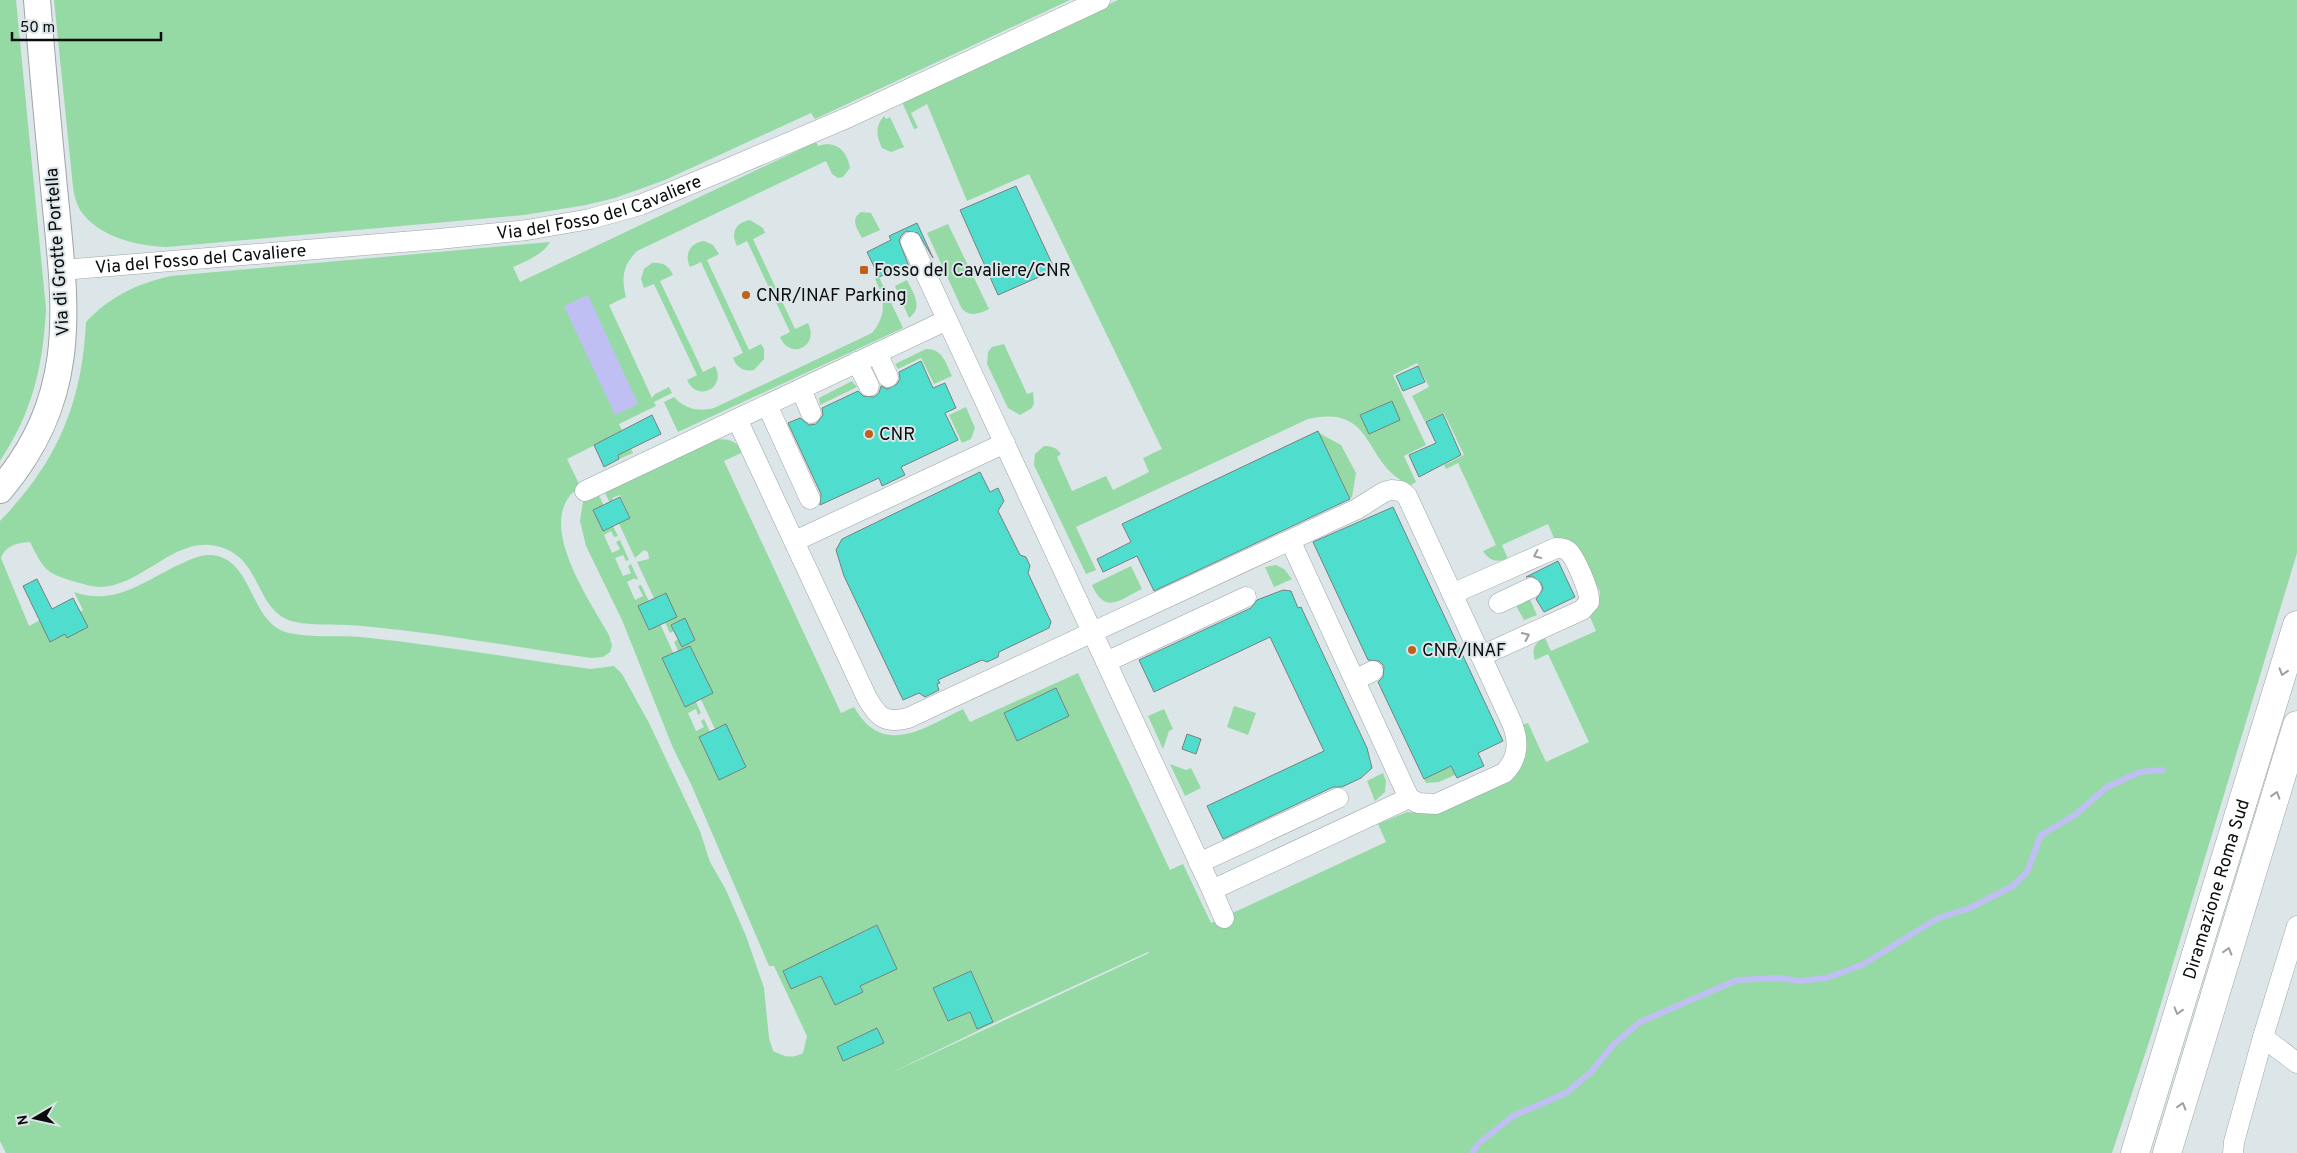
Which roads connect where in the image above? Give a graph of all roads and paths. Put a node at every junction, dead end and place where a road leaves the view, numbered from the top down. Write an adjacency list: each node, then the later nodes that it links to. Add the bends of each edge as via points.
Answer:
1 (36, 0): 4 (main road, Via di Grotte Portella)
2 (1100, 0): 4 (street, Via del Fosso del Cavaliere, via 849,117 671,193 599,217 527,230 439,239)
3 (911, 242): 5 (street)
4 (62, 270): 15 (main road, Via di Grotte Portella, via 64,333 52,395 31,446)
5 (947, 320): 6 (street); 14 (street)
6 (877, 353): 7 (street); 8 (street)
7 (857, 362): 9 (street); 10 (street)
8 (888, 376)
9 (869, 386)
10 (801, 389): 11 (street); 12 (street)
11 (767, 405): 13 (street); 17 (street)
12 (811, 413)
13 (737, 419): 16 (street); 19 (street)
14 (1005, 443): 19 (street); 25 (street)
15 (0, 490)
16 (585, 491)
17 (810, 499)
18 (1290, 540): 21 (street, via 1357,509 1384,492 1401,491 1407,496); 25 (street); 29 (street)
19 (795, 541): 25 (street, via 867,698 886,720 908,718)
20 (1531, 588): 23 (street)
21 (1452, 594): 26 (street); 26 (street, one-way to 21, via 1582,610 1590,602 1588,590 1570,554 1556,548)
22 (1246, 597): 27 (street)
23 (1499, 603)
24 (2297, 625): 39 (highway, Diramazione Roma Sud, one-way to 39)
25 (1092, 632): 27 (street)
26 (1482, 656): 32 (street, via 1517,735 1518,745 1511,766 1436,804 1418,804)
27 (1106, 662): 33 (street)
28 (1373, 671): 29 (street)
29 (1355, 680): 32 (street)
30 (2297, 725): 40 (highway, Diramazione Roma Sud, one-way to 30)
31 (1338, 798): 33 (street)
32 (1410, 798): 34 (street)
33 (1199, 863): 34 (street)
34 (1212, 890): 35 (street)
35 (1224, 918)
36 (2297, 926): 37 (street)
37 (2264, 1037): 38 (street); 41 (street)
38 (2297, 1063)
39 (2135, 1153)
40 (2168, 1153)
41 (2233, 1153)

